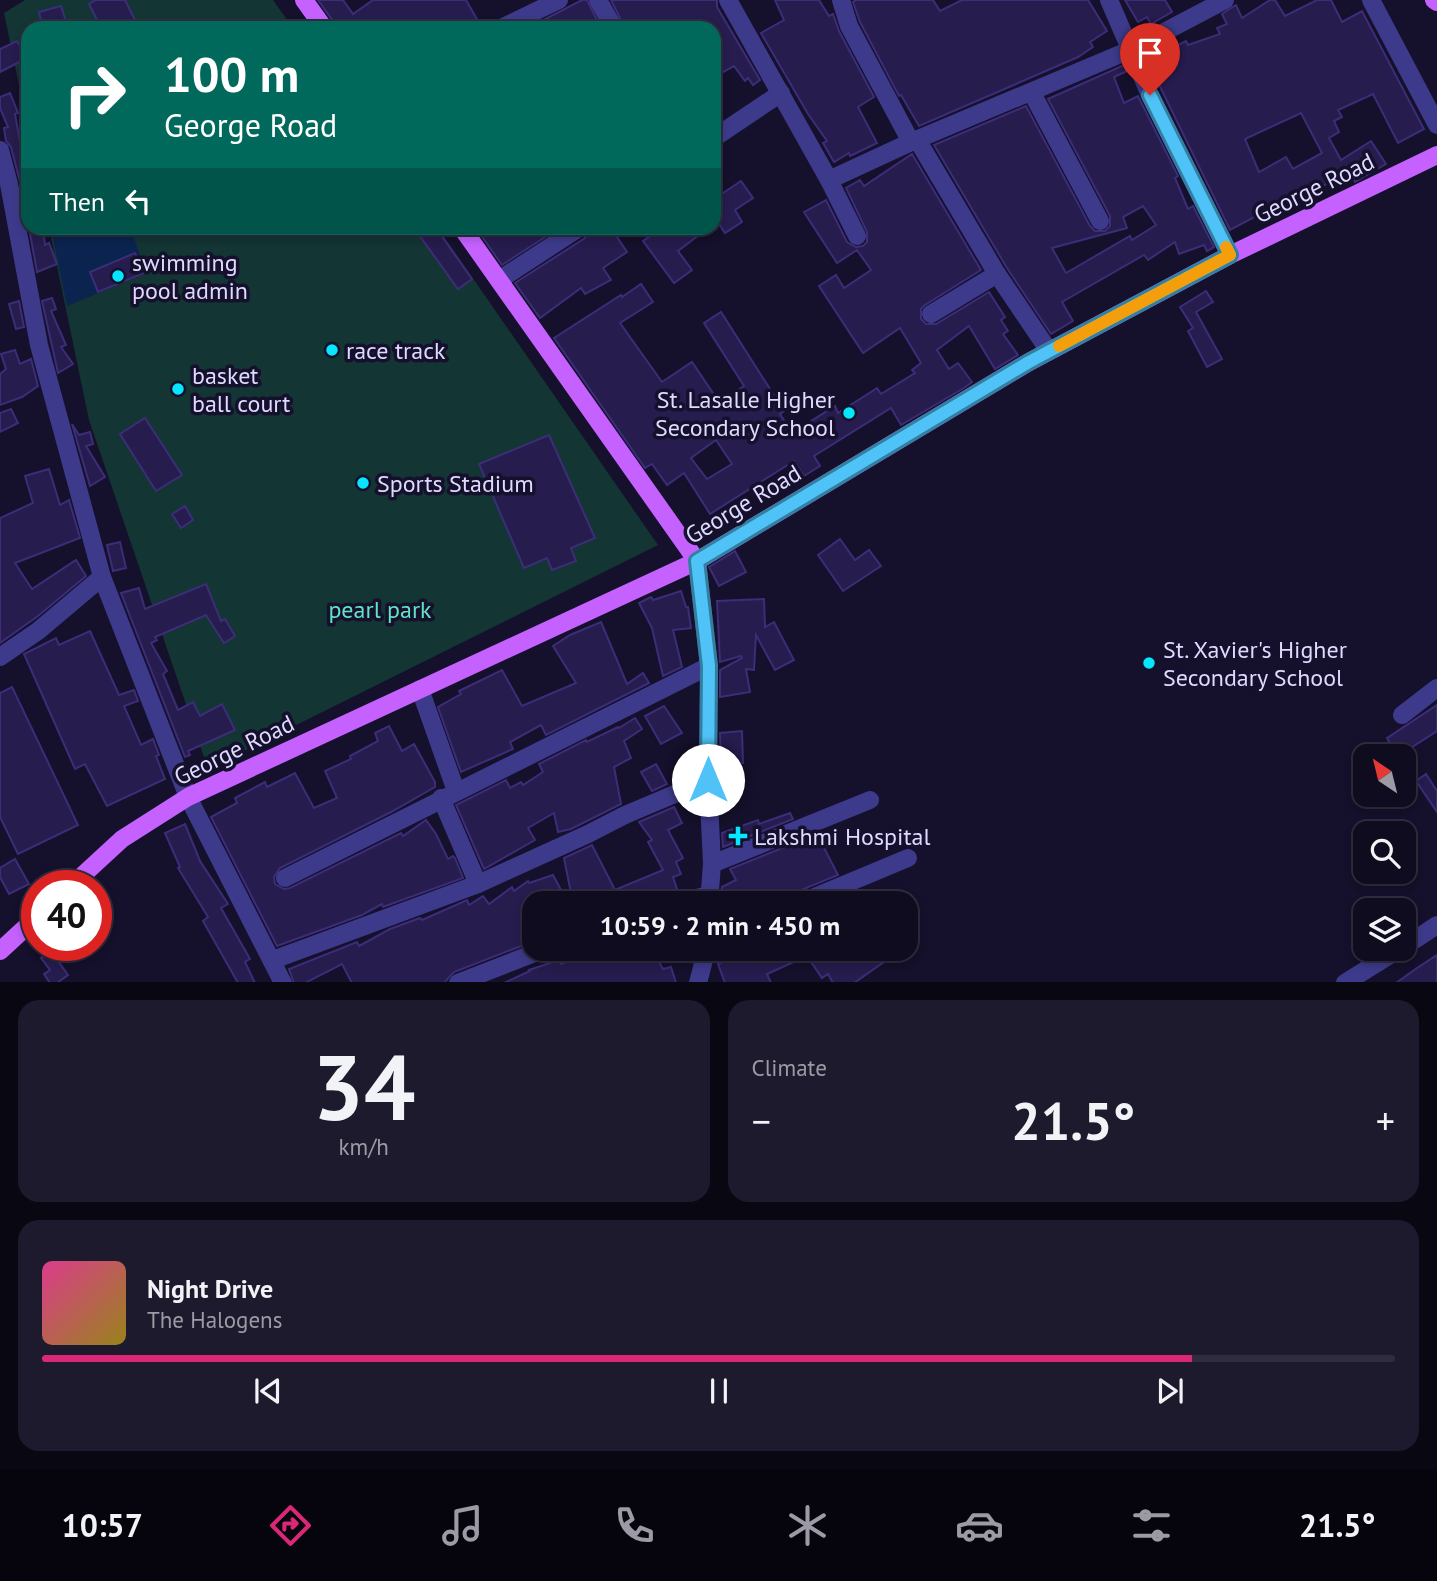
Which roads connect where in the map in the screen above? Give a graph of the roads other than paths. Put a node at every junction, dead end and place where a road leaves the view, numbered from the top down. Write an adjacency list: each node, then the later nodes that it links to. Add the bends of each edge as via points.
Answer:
1 (304, 0): 9 (main road)
2 (559, 0): 10 (street)
3 (598, 0): 11 (street)
4 (728, 0): 13 (street)
5 (841, 0): 17 (street, via 849,26)
6 (1109, 0): 12 (street)
7 (1225, 0): 12 (street)
8 (1371, 0): 15 (street)
9 (319, 21)
10 (516, 21)
11 (610, 21)
12 (1130, 50): 14 (street); 25 (street)
13 (781, 93): 16 (street); 20 (street)
14 (1032, 93): 17 (street); 21 (street)
15 (1437, 125)
16 (721, 133)
17 (914, 141): 20 (street); 26 (street)
18 (0, 150): 31 (street, via 39,345)
19 (1437, 155): 25 (main road, George Road)
20 (829, 180): 24 (street)
21 (1100, 221)
22 (467, 235): 27 (main road)
23 (568, 235): 27 (street)
24 (857, 236)
25 (1230, 255): 29 (main road, George Road)
26 (997, 274): 28 (street); 29 (street)
27 (499, 280): 30 (main road)
28 (931, 314)
29 (1049, 352): 30 (main road, George Road)
30 (697, 561): 33 (street); 35 (main road, George Road)
31 (102, 577): 32 (street); 39 (street)
32 (0, 657)
33 (709, 666): 37 (street); 38 (street)
34 (1437, 688): 36 (street)
35 (420, 689): 38 (street); 39 (main road, George Road)
36 (1402, 715)
37 (708, 780): 42 (street); 45 (street)
38 (448, 795): 44 (street); 45 (street)
39 (188, 797): 43 (main road, George Road, via 122,839); 53 (street)
40 (870, 800): 42 (street)
41 (908, 858): 47 (street)
42 (712, 864): 46 (street)
43 (88, 870)
44 (285, 878)
45 (478, 884): 53 (street)
46 (709, 891)
47 (829, 891)
48 (1437, 925): 50 (street)
49 (21, 932): 51 (main road)
50 (1416, 939)
51 (0, 951)
52 (522, 958): 57 (street)
53 (273, 960): 56 (street)
54 (704, 961): 58 (street)
55 (1380, 961): 59 (street)
56 (282, 982)
57 (458, 982)
58 (698, 982)
59 (1345, 982)

